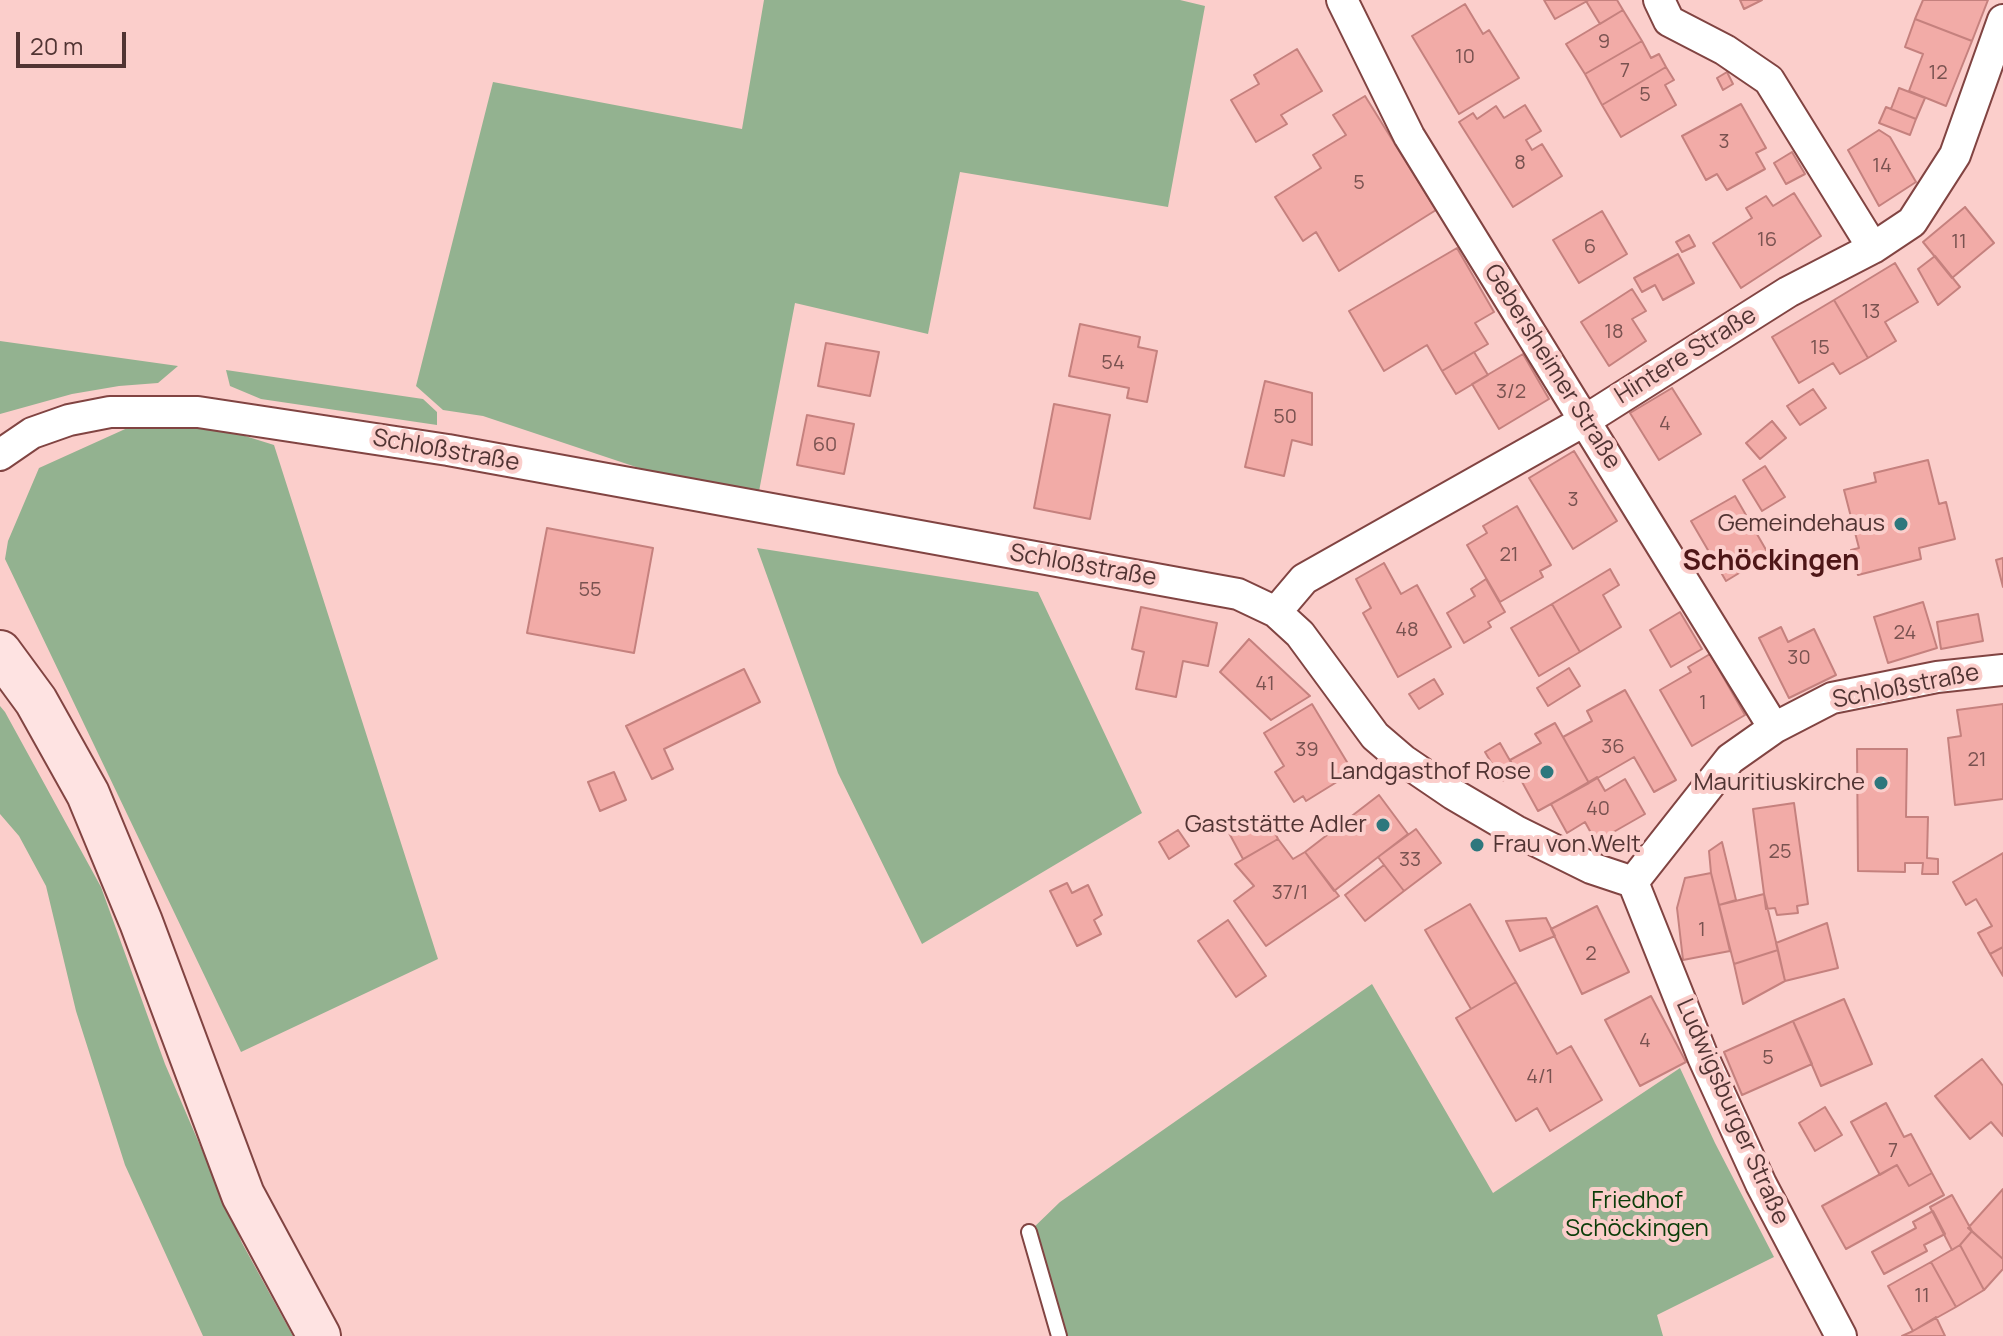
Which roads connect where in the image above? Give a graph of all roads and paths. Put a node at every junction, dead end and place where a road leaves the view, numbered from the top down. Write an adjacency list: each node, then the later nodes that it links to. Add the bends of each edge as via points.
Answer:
1 (1342, 0): 5 (street, Gebersheimer Straße, via 1409,136)
2 (1659, 0): 4 (street, via 1669,21 1769,80)
3 (2003, 20): 4 (street, Hintere Straße, via 1955,155 1912,222)
4 (1873, 248): 5 (street, Hintere Straße, via 1788,292)
5 (1584, 421): 7 (street, Hintere Straße, via 1304,579); 10 (street, Gebersheimer Straße)
6 (0, 455): 7 (street, Schloßstraße, via 32,433 69,420 110,412 213,413 448,450 1238,594)
7 (1276, 612): 11 (street, Schloßstraße, via 1300,634 1375,736 1403,760 1516,831)
8 (0, 652): 13 (main road, via 36,701 88,794 243,1195)
9 (2003, 670): 10 (street, Schloßstraße, via 1832,698)
10 (1774, 728): 11 (street, Schloßstraße, via 1730,759)
11 (1633, 882): 15 (street, Ludwigsburger Straße, via 1761,1184)
12 (1029, 1232): 14 (lane)
13 (319, 1336)
14 (1059, 1336)
15 (1841, 1336)

